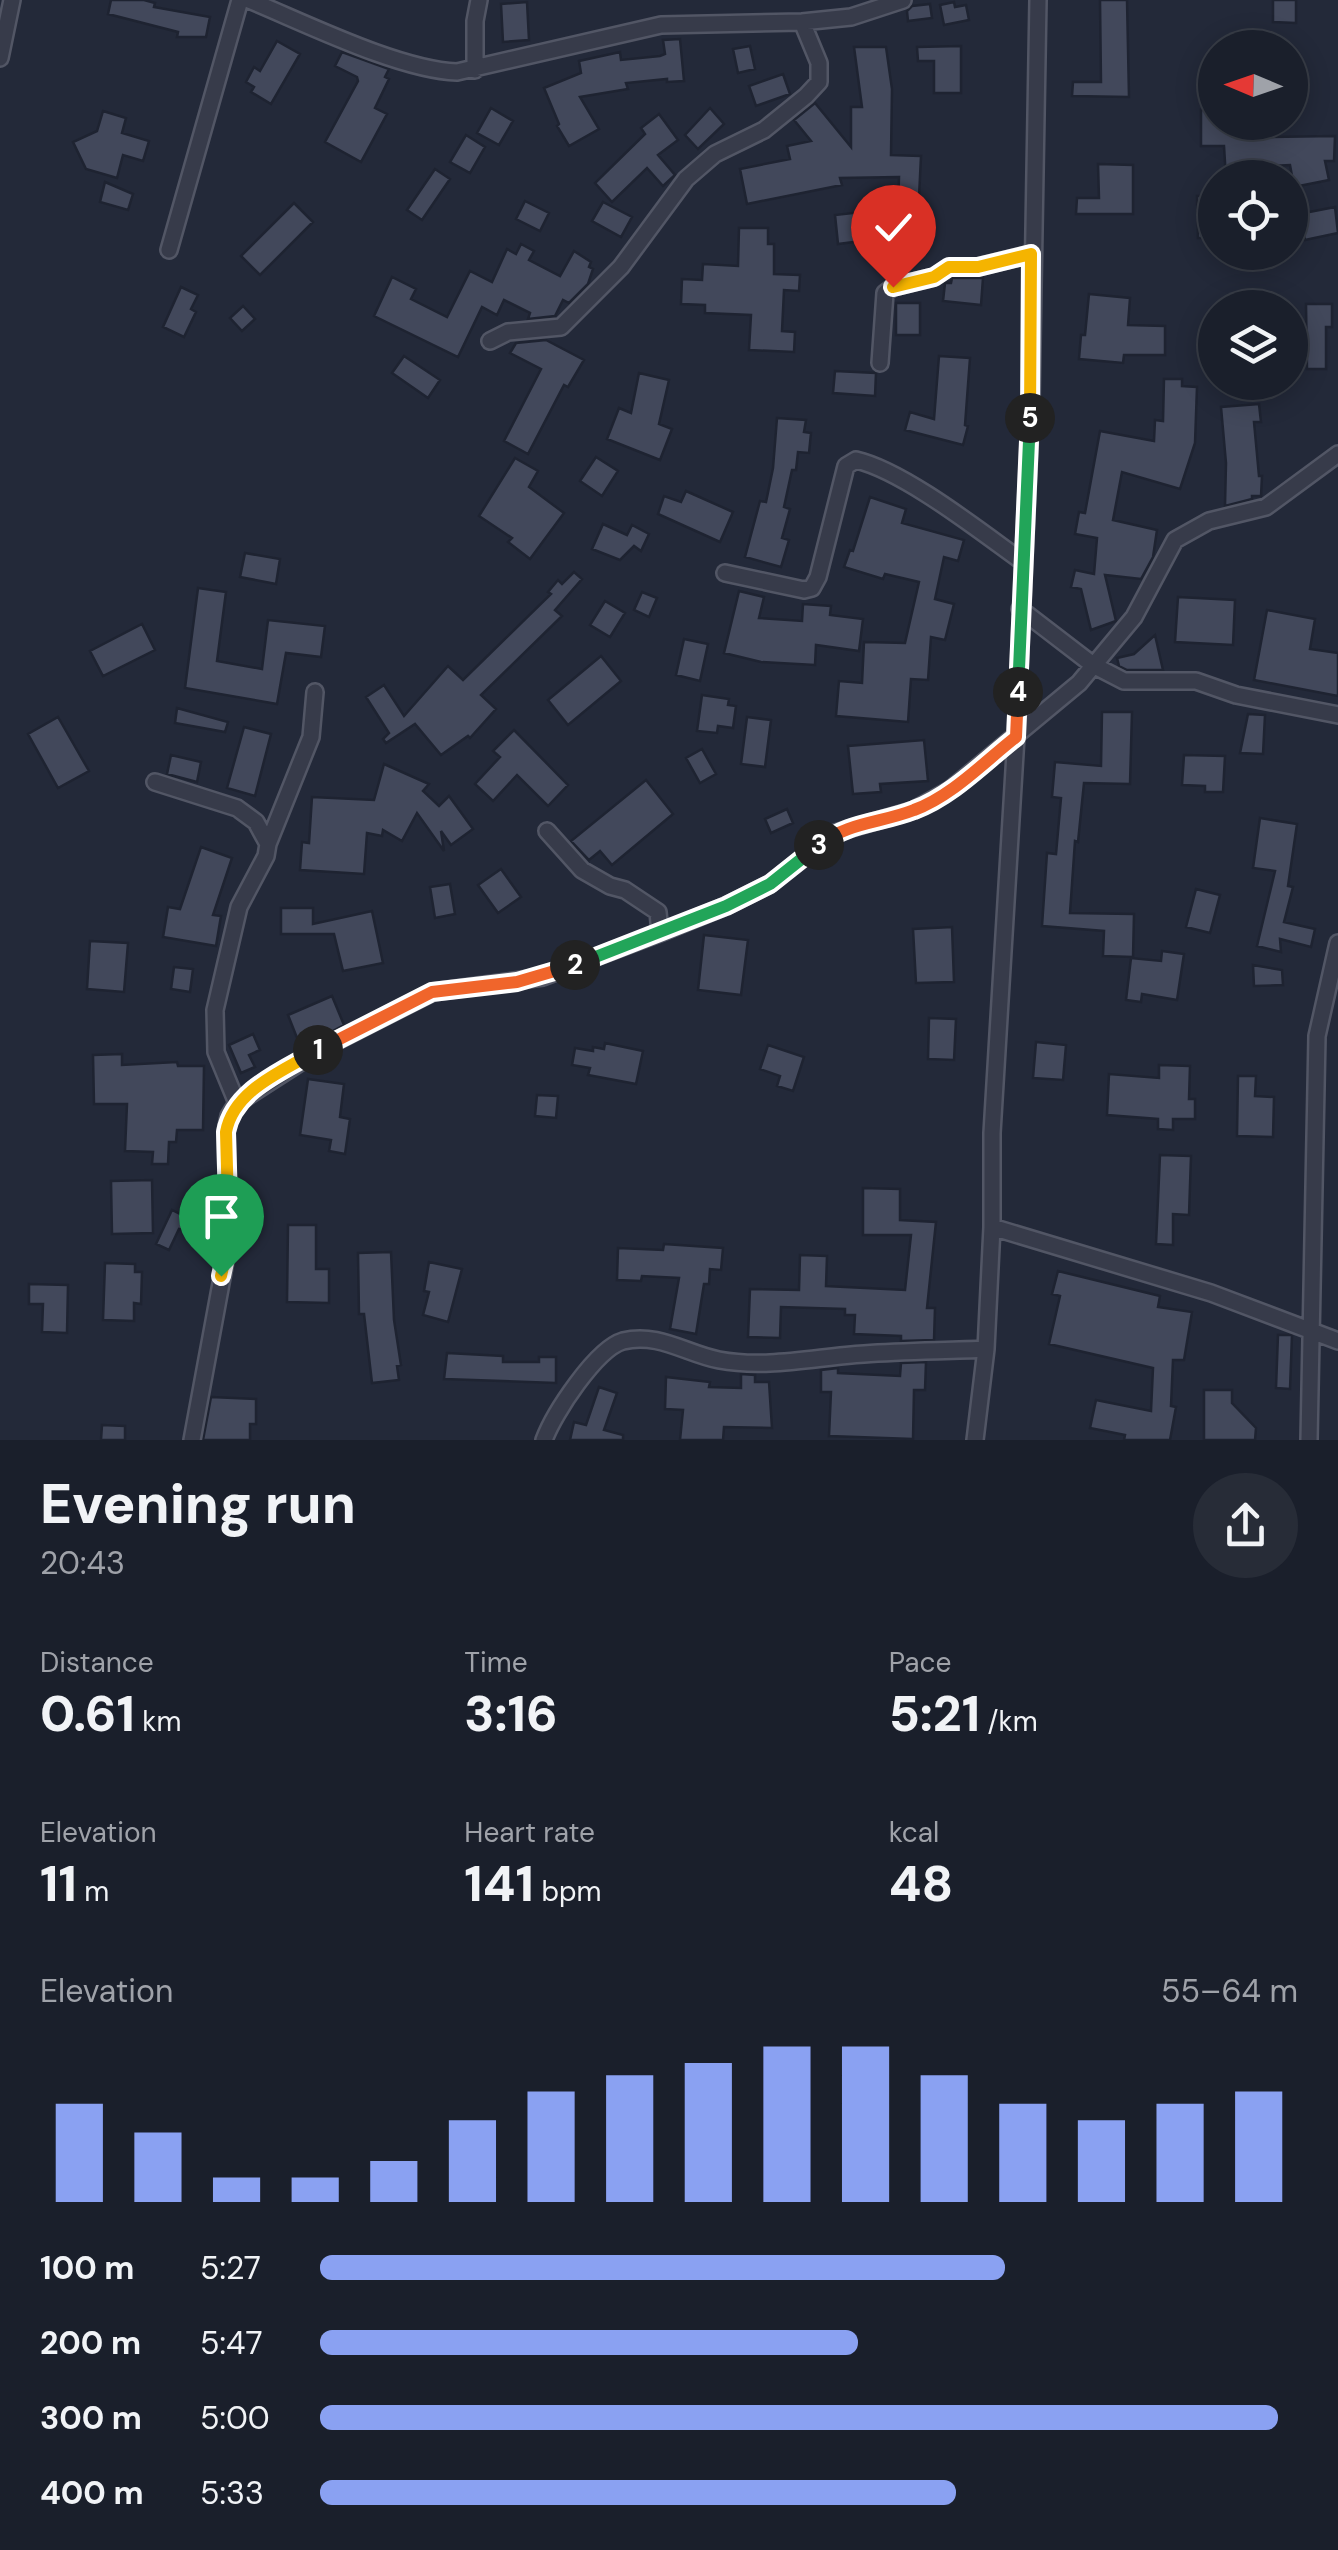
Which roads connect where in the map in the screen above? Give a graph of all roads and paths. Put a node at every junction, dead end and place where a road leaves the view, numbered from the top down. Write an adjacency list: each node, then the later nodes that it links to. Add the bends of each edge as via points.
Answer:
1 (12, 0): 8 (street)
2 (240, 0): 10 (street)
3 (249, 0): 9 (street, via 437,72)
4 (479, 0): 9 (street)
5 (903, 0): 7 (street, via 852,17)
6 (1038, 0): 11 (street)
7 (802, 22): 9 (street, via 661,25); 12 (street, via 819,63 818,82 806,96 686,179 621,267 561,327 508,332)
8 (0, 58)
9 (475, 70)
10 (169, 250)
11 (1031, 254): 13 (street, via 949,267 893,287 885,293); 15 (street)
12 (490, 341)
13 (880, 363)
14 (1338, 454): 18 (street, via 1266,508 1209,521 1174,540 1148,596)
15 (1023, 562): 16 (street, via 901,480 856,460 846,466 812,588); 17 (street)
16 (725, 573)
17 (1020, 609): 18 (street); 21 (street)
18 (1092, 665): 20 (street, via 1124,681 1196,682); 21 (street)
19 (315, 692): 24 (street, via 311,737)
20 (1338, 714)
21 (1016, 737): 25 (street, via 914,810 835,833 770,884); 28 (street)
22 (154, 782): 24 (street, via 237,808 256,822)
23 (546, 831): 25 (street, via 582,870 658,912)
24 (268, 844): 27 (street, via 239,906 215,1010 216,1052)
25 (660, 933): 27 (street, via 543,977 432,992)
26 (1338, 944): 29 (street, via 1317,1036)
27 (237, 1102): 32 (street, via 226,1132 229,1240)
28 (992, 1227): 29 (street); 31 (street)
29 (1314, 1329): 30 (street); 35 (street)
30 (1338, 1341)
31 (986, 1349): 33 (street, via 772,1363 722,1361 676,1344 626,1340 610,1346 566,1397); 34 (street)
32 (192, 1440)
33 (544, 1440)
34 (975, 1440)
35 (1309, 1440)

